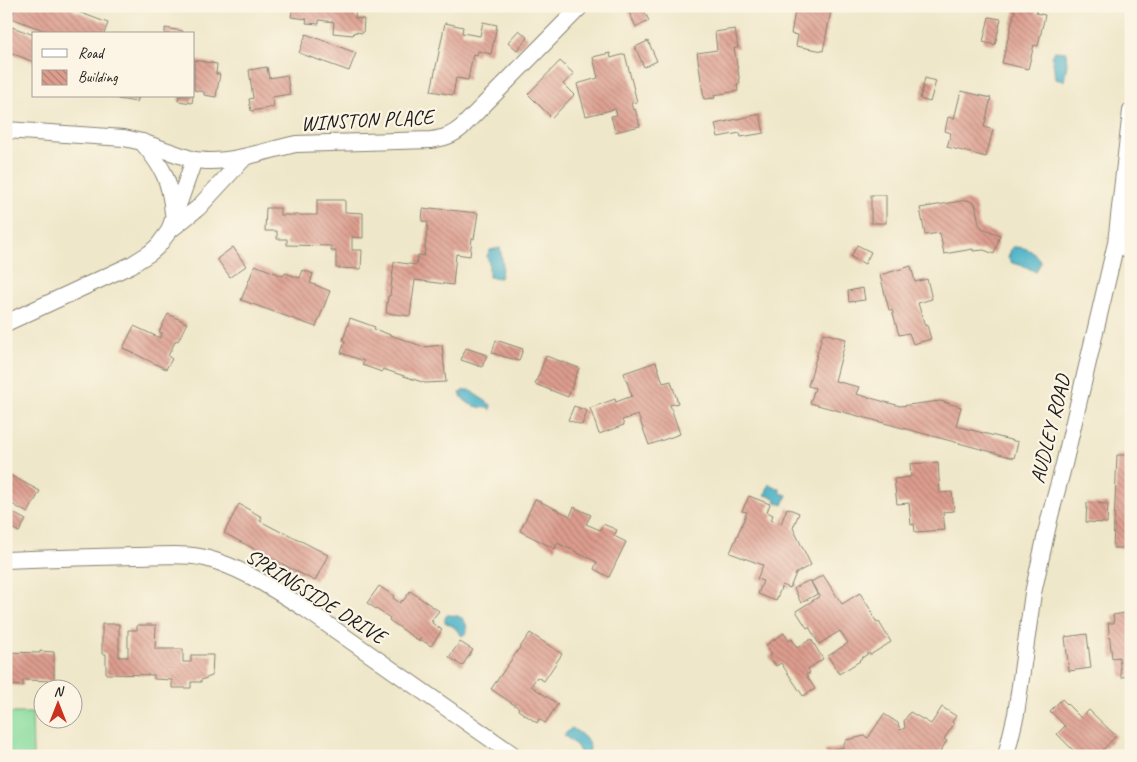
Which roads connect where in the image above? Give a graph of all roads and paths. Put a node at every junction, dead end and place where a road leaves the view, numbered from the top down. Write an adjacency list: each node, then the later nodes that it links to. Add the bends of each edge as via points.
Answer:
1 (580, 6): 5 (street, WINSTON PLACE, via 455,134 430,140 296,144)
2 (1131, 111): 8 (street, AUDLEY ROAD)
3 (6, 130): 4 (street, WINSTON PLACE)
4 (142, 142): 6 (street, WINSTON PLACE); 7 (street, via 159,163 169,184)
5 (246, 156): 6 (street, WINSTON PLACE); 7 (street, via 198,208)
6 (194, 160): 7 (street)
7 (171, 225): 10 (street, via 158,246 131,265)
8 (1116, 243): 9 (street); 13 (street, AUDLEY ROAD, via 1040,560 1016,714)
9 (1131, 252)
10 (6, 323)
11 (6, 560): 12 (street, SPRINGSIDE DRIVE, via 165,556 203,557 219,562 304,608)
12 (515, 756)
13 (1006, 756)

